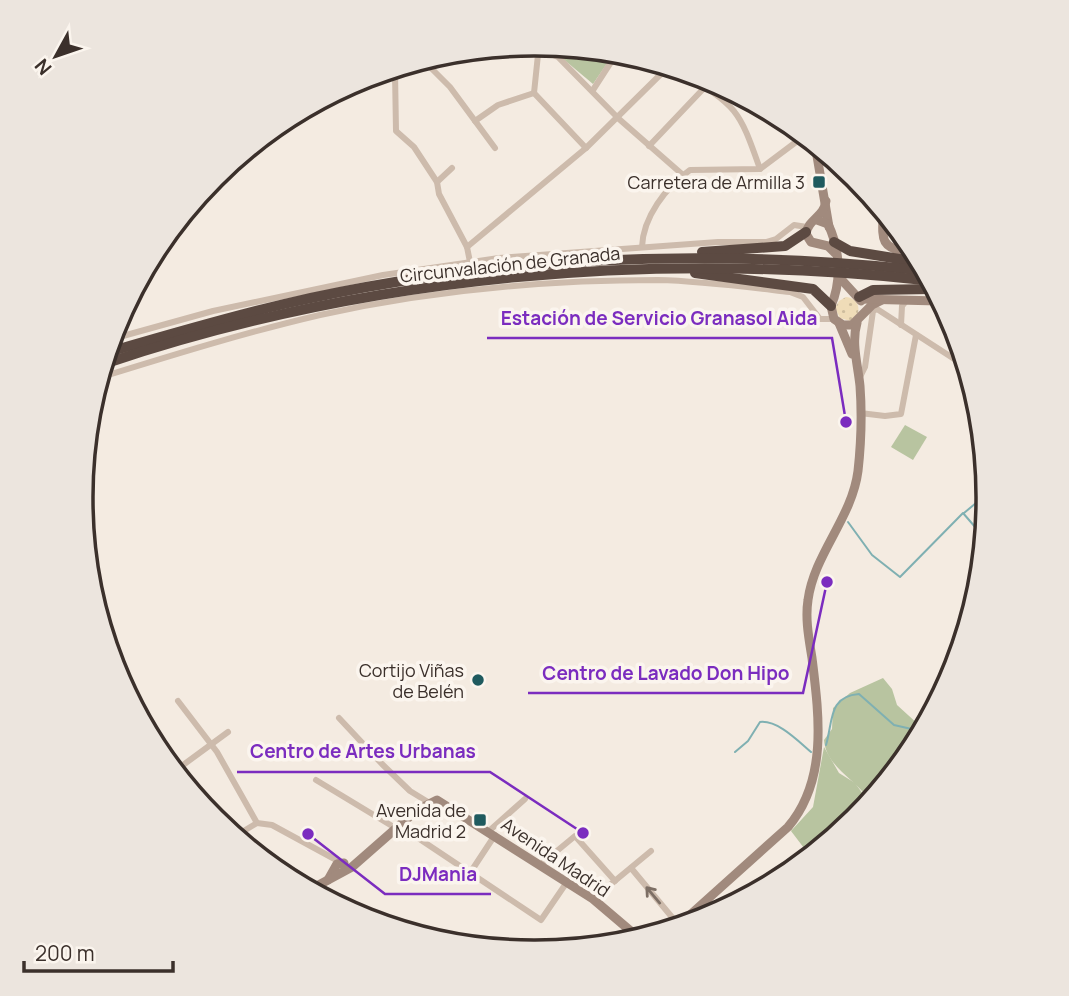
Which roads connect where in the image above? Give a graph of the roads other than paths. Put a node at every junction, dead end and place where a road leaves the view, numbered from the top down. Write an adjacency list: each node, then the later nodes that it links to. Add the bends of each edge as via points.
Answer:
1 (538, 56): 9 (street)
2 (558, 57): 8 (street)
3 (611, 63): 8 (street)
4 (431, 68): 12 (street)
5 (661, 74): 11 (street)
6 (395, 78): 23 (street, via 396,131 414,147)
7 (703, 89): 14 (street)
8 (593, 90): 11 (street)
9 (534, 93): 12 (street, via 498,104); 16 (street)
10 (716, 95): 21 (street, via 738,113)
11 (619, 119): 14 (street); 16 (street)
12 (475, 121): 15 (street)
13 (796, 142): 21 (street)
14 (649, 146): 22 (street)
15 (495, 148)
16 (586, 148): 29 (street)
17 (818, 159): 18 (street)
18 (819, 163): 19 (street); 24 (street)
19 (822, 163)
20 (452, 167): 23 (street)
21 (760, 169): 22 (street, via 690,170)
22 (683, 175): 30 (street, via 653,211)
23 (437, 182): 29 (street)
24 (826, 201): 25 (street); 28 (street)
25 (817, 220): 27 (street); 28 (street)
26 (883, 226): 31 (street, via 882,241)
27 (806, 229): 28 (street, via 811,242); 30 (street, via 794,225 766,242); 32 (highway, via 785,246 649,255)
28 (829, 237): 33 (highway, via 850,251); 39 (street)
29 (467, 247): 34 (street)
30 (642, 247): 34 (street)
31 (902, 251)
32 (634, 260): 35 (highway, Circunvalación de Granada); 55 (highway, Circunvalación de Granada, via 473,272 348,291)
33 (907, 260)
34 (470, 262): 54 (street, via 321,286)
35 (826, 266): 36 (highway, Circunvalación de Granada); 37 (highway, Circunvalación de Granada)
36 (662, 268): 46 (highway, via 813,289); 57 (highway, Circunvalación de Granada, via 520,276 380,296 274,317)
37 (850, 268): 38 (highway, Circunvalación de Granada); 40 (highway, Circunvalación de Granada)
38 (913, 270)
39 (839, 276): 42 (street); 46 (street)
40 (918, 278)
41 (924, 289): 42 (highway, via 873,290)
42 (857, 297): 43 (street); 46 (street); 48 (street)
43 (882, 300): 44 (street); 48 (street)
44 (893, 300): 45 (street); 49 (street)
45 (907, 300): 47 (street); 49 (street)
46 (834, 301): 50 (street)
47 (930, 301)
48 (863, 312): 51 (street)
49 (900, 316): 52 (street)
50 (836, 321): 51 (street, via 847,326); 58 (street); 59 (street, via 817,317 803,297 790,292 659,280 570,283 394,302 318,316)
51 (857, 323): 58 (street)
52 (901, 325): 53 (street); 60 (street, via 877,309 873,311)
53 (916, 335): 56 (street); 61 (street, via 901,414)
54 (123, 336)
55 (118, 349)
56 (954, 359)
57 (115, 361)
58 (858, 368): 60 (street)
59 (111, 374)
60 (859, 379): 61 (street)
61 (860, 413): 83 (street, via 853,494 814,575 807,601 820,729 809,791 788,827)
62 (178, 701): 65 (street)
63 (339, 718): 69 (street, via 410,791)
64 (228, 732): 65 (street)
65 (212, 745): 66 (street); 70 (street)
66 (183, 765)
67 (316, 780): 71 (street)
68 (524, 799): 73 (street)
69 (428, 802): 71 (street); 73 (street, Avenida Madrid, via 445,803)
70 (257, 824): 72 (street); 76 (street, via 272,825)
71 (398, 828): 76 (street, via 359,862); 78 (street)
72 (244, 831)
73 (492, 833): 75 (street, Avenida Madrid); 78 (street)
74 (651, 851): 77 (street)
75 (540, 865): 79 (street, via 575,836); 80 (street, Avenida Madrid)
76 (341, 868): 81 (street)
77 (631, 868): 79 (street); 84 (street, one-way to 77)
78 (470, 873): 80 (street, via 541,920)
79 (615, 881): 82 (street)
80 (567, 882): 82 (street, Avenida Madrid)
81 (320, 884)
82 (593, 899): 85 (street, Avenida Madrid)
83 (691, 911)
84 (675, 918)
85 (629, 930)

